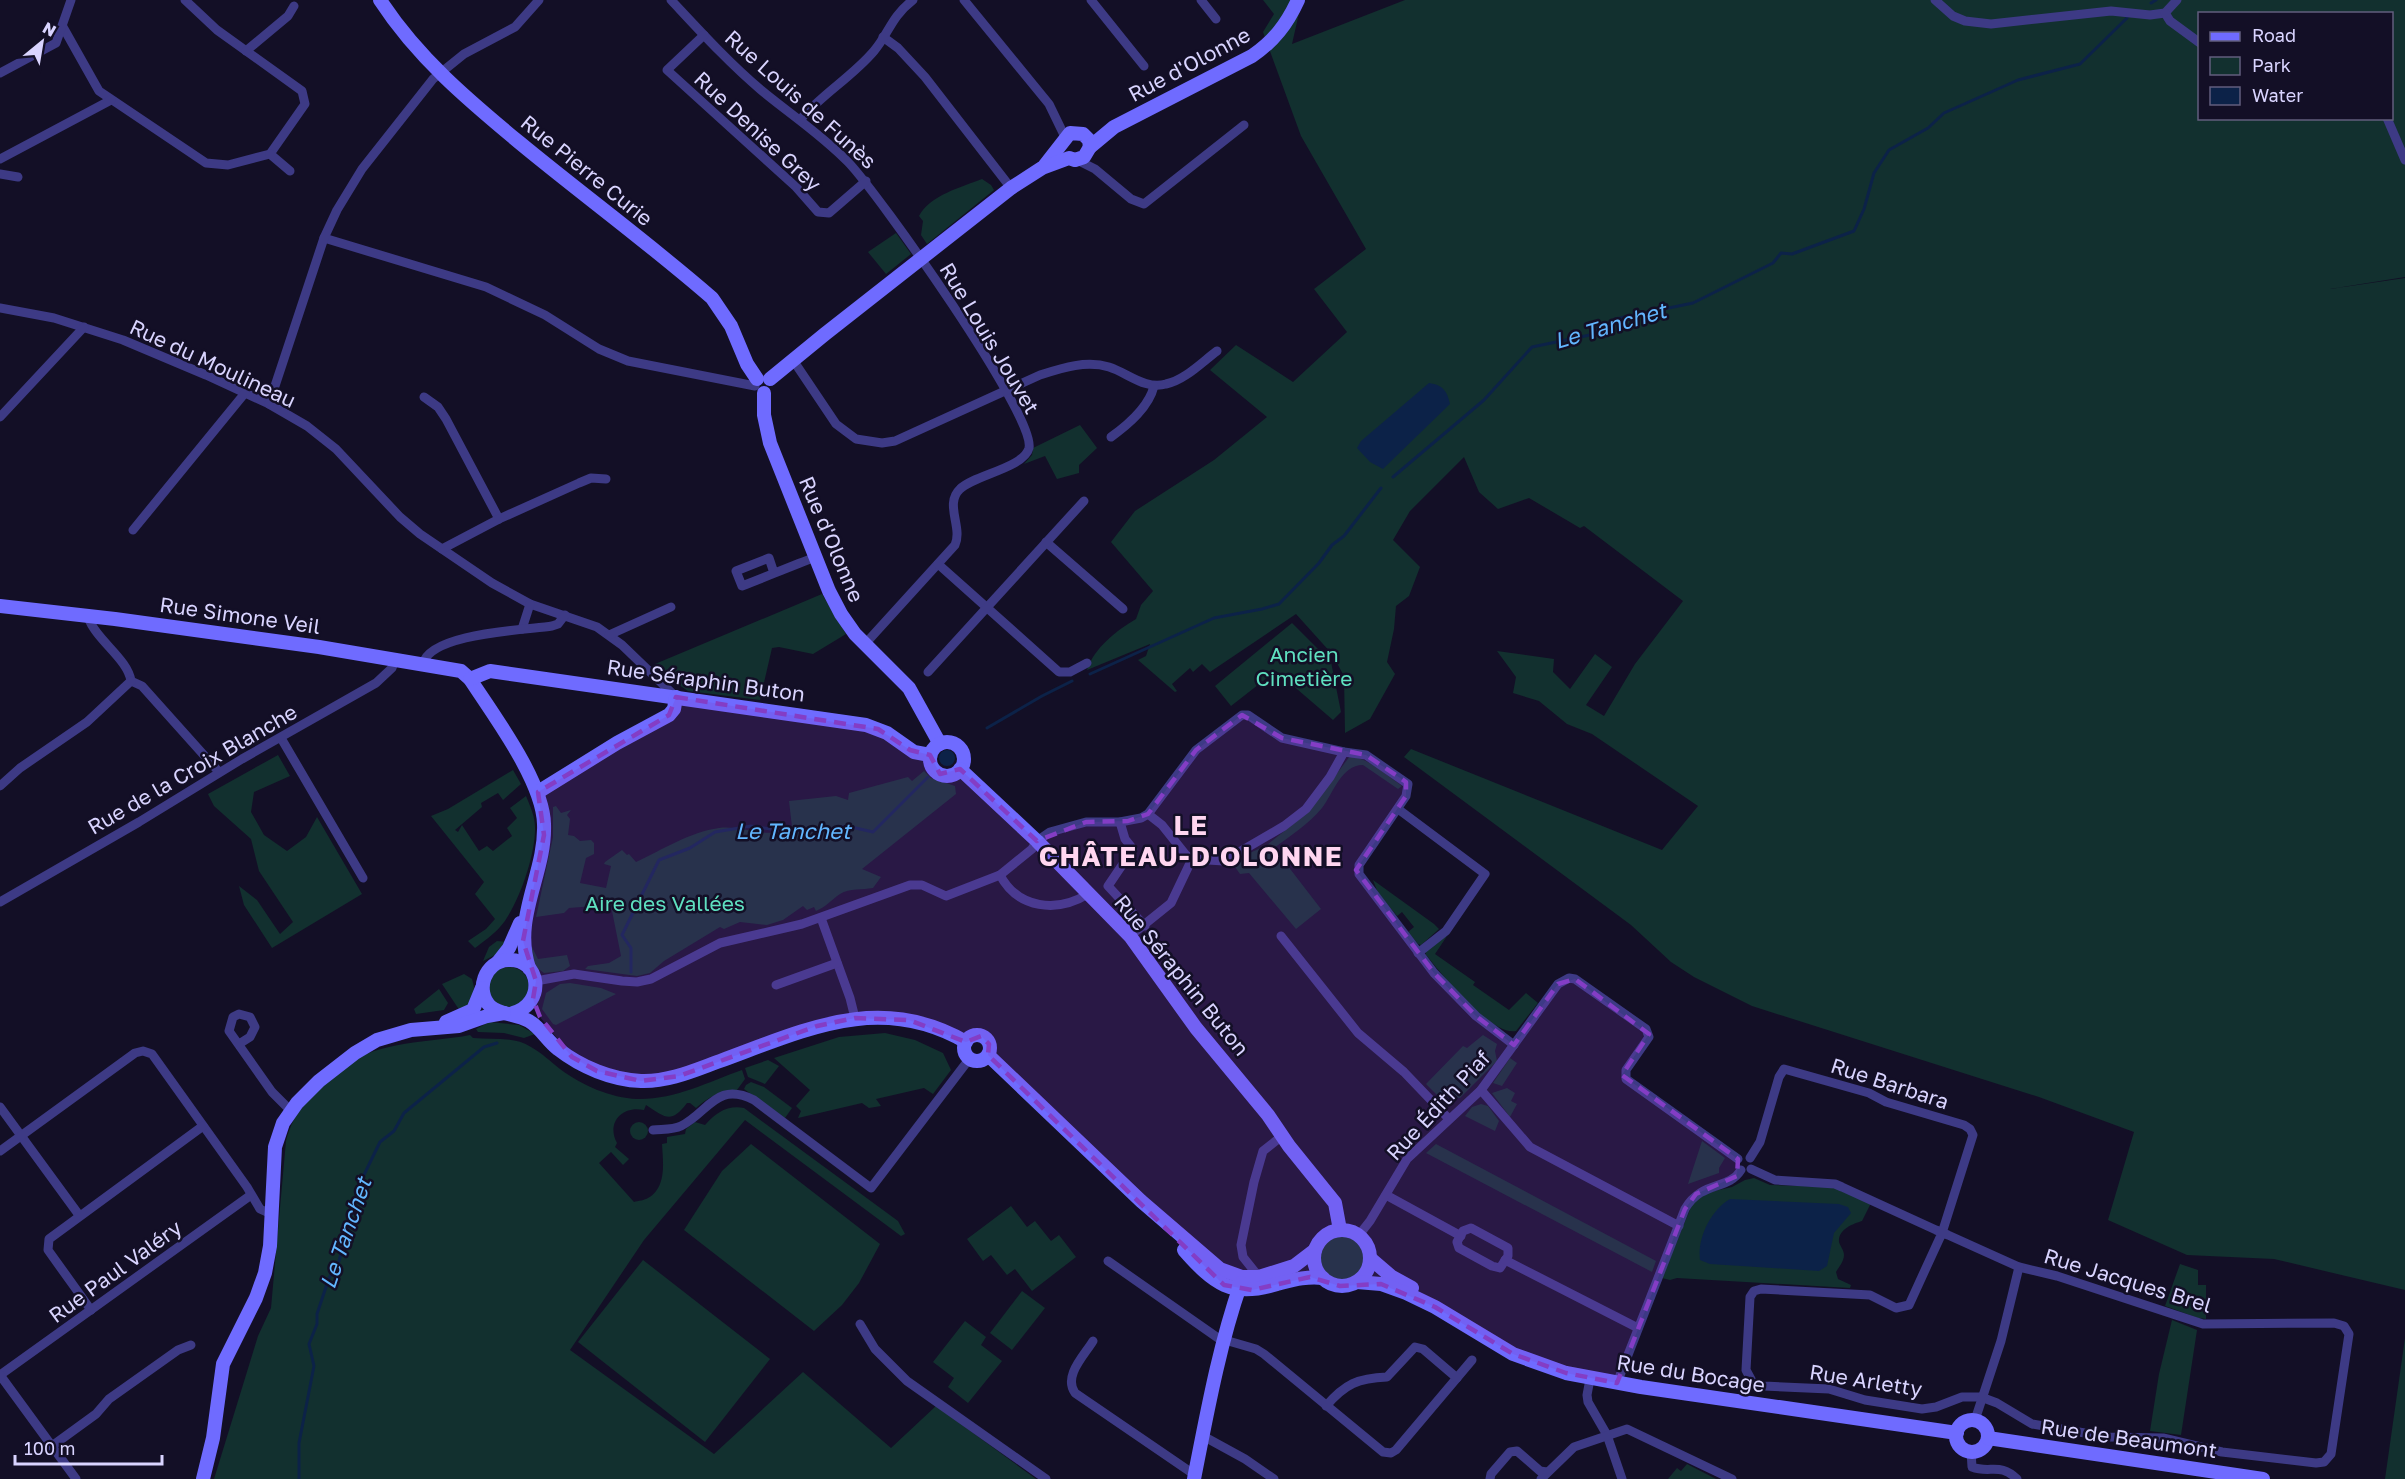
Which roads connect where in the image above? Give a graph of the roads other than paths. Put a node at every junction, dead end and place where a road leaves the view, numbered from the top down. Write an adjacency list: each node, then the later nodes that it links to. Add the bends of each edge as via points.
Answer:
1 (71, 0): 16 (street)
2 (185, 0): 20 (street)
3 (380, 0): 23 (street, Rue Pierre Curie, via 398,28)
4 (671, 0): 17 (street, Rue Louis de Funès)
5 (964, 0): 28 (street, via 1035,86)
6 (1091, 0): 21 (street)
7 (1201, 0): 15 (street)
8 (1298, 0): 28 (street, Rue d'Olonne, via 1268,46)
9 (1935, 0): 14 (street, via 1953,16 1976,24 2111,10)
10 (2177, 0): 14 (street)
11 (537, 1): 23 (street, via 515,27 464,54)
12 (906, 2): 18 (street)
13 (294, 6): 20 (street, via 288,16)
14 (2165, 13): 19 (street)
15 (1216, 19)
16 (63, 27): 22 (street, via 52,47); 24 (street, via 99,91)
17 (704, 35): 25 (street, Rue Louis de Funès, via 760,89); 35 (street, Rue Denise Grey, via 667,70 818,212 829,213)
18 (883, 37): 25 (street, via 875,51 815,102); 36 (street, via 925,77)
19 (2198, 42)
20 (246, 51): 29 (street, via 302,91 305,104)
21 (1144, 66)
22 (0, 73)
23 (440, 73): 37 (street, via 362,169); 43 (street, Rue Pierre Curie, via 493,121 712,298)
24 (111, 100): 29 (street, via 206,163 228,165); 30 (street)
25 (800, 120): 35 (street, Rue Louis de Funès)
26 (2387, 120): 31 (street)
27 (1244, 125): 28 (street, via 1144,204 1131,199 1095,169)
28 (1076, 146): 36 (street)
29 (270, 154): 32 (street)
30 (0, 159)
31 (2405, 160)
32 (290, 171)
33 (0, 174): 34 (street)
34 (18, 177)
35 (866, 181): 38 (street, Rue Louis de Funès)
36 (1011, 188): 38 (street)
37 (324, 238): 43 (street, via 486,287 545,315 612,356); 48 (street)
38 (922, 258): 42 (street); 45 (street, Rue Louis Jouvet)
39 (0, 308): 40 (street, Rue du Moulineau)
40 (84, 327): 46 (street, Rue du Moulineau); 49 (street)
41 (1217, 351): 44 (street, via 1172,382)
42 (793, 360): 43 (street); 45 (street, via 836,424 856,439 869,442 904,438)
43 (762, 384): 57 (street, Rue d'Olonne, via 770,443)
44 (1154, 386): 45 (street, via 1110,368 1087,365 1040,375); 50 (street, via 1146,405)
45 (1006, 390): 58 (street, Rue Louis Jouvet, via 1028,440 1028,449 1021,459 955,494 958,539)
46 (245, 393): 48 (street, Rue du Moulineau); 54 (street)
47 (424, 397): 53 (street, via 438,406 446,419)
48 (268, 404): 56 (street, Rue du Moulineau, via 332,445 400,517)
49 (0, 417)
50 (1111, 437)
51 (606, 478): 53 (street, via 591,478)
52 (1084, 501): 55 (street)
53 (499, 519): 56 (street)
54 (133, 530)
55 (1046, 542): 63 (street); 64 (street)
56 (442, 549): 60 (street, Rue du Moulineau)
57 (816, 557): 59 (street); 69 (street, Rue d'Olonne, via 841,614)
58 (938, 564): 63 (street); 69 (street, Rue Louis Jouvet)
59 (774, 573)
60 (530, 604): 65 (street, Rue du Moulineau); 67 (street)
61 (0, 606): 66 (street, Rue Simone Veil)
62 (671, 607): 68 (street)
63 (986, 608): 71 (street, via 1059,672); 74 (street)
64 (1123, 609)
65 (566, 615): 67 (street, via 558,624); 68 (street, Rue du Moulineau)
66 (88, 617): 70 (street, Rue Simone Veil); 76 (street, via 95,632 129,672)
67 (522, 629): 72 (street, via 456,641 430,652)
68 (609, 635): 73 (street, Rue du Moulineau)
69 (865, 644): 80 (street, Rue d'Olonne, via 909,688)
70 (395, 660): 72 (street, Rue Simone Veil); 79 (street, Rue de la Croix Blanche, via 376,683)
71 (1087, 663)
72 (423, 664): 75 (street, Rue Simone Veil, via 461,671)
73 (646, 668): 77 (street); 78 (street, Rue du Moulineau)
74 (928, 672)
75 (470, 680): 77 (street, Rue Séraphin Buton, via 490,671); 86 (street)
76 (131, 681): 84 (street, via 142,686); 85 (street, via 87,722)
77 (653, 694): 78 (street, Rue Séraphin Buton)
78 (676, 697): 82 (street, Rue Séraphin Buton, via 866,725 887,733 914,752); 86 (street, via 669,715)
79 (281, 738): 84 (street, Rue de la Croix Blanche); 93 (street)
80 (940, 744): 82 (street); 83 (street, via 950,742 960,748 964,758)
81 (1344, 753): 87 (street, via 1366,754 1408,784); 88 (street, via 1282,738 1242,715 1196,750); 91 (street, via 1306,809 1284,826 1224,861)
82 (930, 755): 83 (street, via 932,766 940,774 951,775)
83 (960, 769): 90 (street, Rue Séraphin Buton)
84 (219, 772): 95 (street, Rue de la Croix Blanche)
85 (0, 786)
86 (538, 792): 96 (street, via 544,827)
87 (1398, 809): 101 (street, via 1358,869); 101 (street, via 1485,874 1446,931)
88 (1148, 814): 89 (street); 91 (street)
89 (1120, 822): 90 (street, via 1086,822 1050,832); 98 (street, via 1133,849 1108,886)
90 (1037, 841): 92 (street); 94 (street, Rue Séraphin Buton)
91 (1192, 860): 98 (street, via 1171,903)
92 (1000, 875): 94 (street, via 1015,895 1031,904 1049,905); 97 (street, via 946,896 922,885 910,885)
93 (363, 878)
94 (1088, 894): 99 (street, Rue Séraphin Buton)
95 (0, 902)
96 (527, 908): 102 (street, via 509,948); 104 (street, via 523,941)
97 (821, 918): 103 (street); 105 (street, via 720,943 651,979 629,981 572,974)
98 (1145, 926): 99 (street)
99 (1130, 936): 125 (street, Rue Séraphin Buton, via 1196,1028)
100 (1281, 936): 121 (street, via 1358,1033 1404,1072)
101 (1418, 953): 114 (street, via 1469,1010)
102 (498, 962): 104 (street, via 514,960); 107 (street, via 486,974)
103 (837, 963): 106 (street); 110 (street)
104 (529, 968): 105 (street)
105 (536, 981): 108 (street)
106 (776, 985)
107 (482, 988): 109 (street, via 492,1008); 111 (street, via 473,1010)
108 (533, 999): 109 (street, via 525,1009); 116 (street, via 540,1017)
109 (509, 1013): 111 (street, via 459,1026); 116 (street, via 534,1024 558,1049)
110 (855, 1018): 112 (street, via 909,1020 942,1029); 116 (street, via 817,1026 679,1076 654,1080 610,1076)
111 (433, 1027): 120 (street, via 393,1033 369,1044 319,1081)
112 (966, 1042): 115 (street, via 977,1036 985,1038 990,1048); 117 (street)
113 (239, 1044): 120 (street, via 272,1092)
114 (1514, 1046): 118 (street, Rue Édith Piaf); 128 (street, Rue Édith Piaf, via 1558,984 1575,979 1646,1029 1649,1037 1625,1074 1626,1079)
115 (988, 1055): 117 (street, via 978,1061); 148 (street, via 1141,1201 1206,1272 1224,1285)
116 (572, 1057)
117 (970, 1058): 123 (street, via 871,1188 742,1094 717,1098 680,1127)
118 (1481, 1090): 121 (street, Rue Édith Piaf); 135 (street, via 1530,1147)
119 (0, 1107): 124 (street)
120 (291, 1111): 133 (street, via 276,1141)
121 (1449, 1119): 132 (street, Rue Édith Piaf, via 1407,1159)
122 (203, 1126): 124 (street, via 152,1054 143,1051); 131 (street); 134 (street)
123 (653, 1130)
124 (21, 1136): 126 (street); 134 (street)
125 (1282, 1136): 136 (street, Rue Séraphin Buton, via 1335,1203); 145 (street, via 1267,1146 1261,1157 1241,1245 1243,1257)
126 (0, 1151)
127 (1750, 1158): 128 (street); 129 (street); 137 (street, Rue Barbara, via 1760,1142 1784,1069 1964,1125 1973,1136)
128 (1738, 1160): 130 (street)
129 (1752, 1168): 130 (street); 137 (street, via 1774,1180 1835,1184)
130 (1740, 1170): 135 (street, via 1732,1180 1696,1194)
131 (250, 1195): 133 (street, via 262,1211); 150 (street, Rue Paul Valéry)
132 (1386, 1195): 138 (street, Rue Édith Piaf); 139 (street)
133 (272, 1214): 173 (street, via 261,1286 223,1364)
134 (79, 1215): 150 (street, via 53,1236 47,1247)
135 (1679, 1226): 152 (street)
136 (1340, 1230): 138 (street); 140 (street, via 1325,1236)
137 (1942, 1233): 144 (street); 161 (street, Rue Arletty, via 1912,1301 1901,1308 1870,1295 1754,1291 1750,1297 1747,1375 1753,1383 1764,1386 1829,1389 1865,1400 1922,1409 1962,1397)
138 (1359, 1235): 141 (street, via 1368,1245)
139 (1461, 1236): 142 (street, via 1471,1228 1505,1245 1509,1251); 142 (street, via 1457,1244 1461,1251 1495,1268 1500,1268)
140 (1315, 1250): 145 (street, via 1294,1266); 146 (street, via 1315,1265)
141 (1371, 1259): 147 (street, via 1367,1272); 149 (street, Rue du Bocage)
142 (1505, 1260): 152 (street)
143 (1108, 1261): 154 (street)
144 (2019, 1267): 161 (street); 161 (street, Rue Jacques Brel, via 2203,1324 2344,1326 2349,1334 2331,1454 2324,1462 2316,1463 2222,1452 2163,1438 2108,1437 2032,1424)
145 (1259, 1277): 148 (street)
146 (1323, 1278): 147 (street, via 1340,1286); 148 (street, via 1303,1278 1264,1288)
147 (1357, 1282): 149 (street, Rue du Bocage, via 1381,1284)
148 (1240, 1283): 154 (street)
149 (1435, 1306): 159 (street, Rue du Bocage, via 1513,1353)
150 (91, 1310): 157 (street, Rue Paul Valéry)
151 (860, 1324): 174 (street, via 875,1349 907,1381)
152 (1638, 1328): 160 (street)
153 (1094, 1341): 171 (street, via 1072,1374 1071,1387 1075,1393)
154 (1224, 1341): 162 (street, via 1264,1354); 166 (street)
155 (190, 1345): 168 (street, via 109,1399 96,1414)
156 (1472, 1360): 158 (street)
157 (0, 1375): 168 (street)
158 (1457, 1378): 162 (street, via 1423,1349 1414,1347 1386,1377 1367,1377 1356,1382); 162 (street, via 1391,1453 1379,1450)
159 (1590, 1379): 160 (street, Rue du Bocage); 165 (street, via 1588,1402)
160 (1617, 1383): 164 (street, Rue du Bocage)
161 (1982, 1397): 163 (street)
162 (1326, 1407)
163 (1976, 1420): 164 (street, via 1965,1422); 167 (street, via 1984,1425)
164 (1957, 1433): 169 (street, via 1959,1443)
165 (1607, 1435): 170 (street, via 1574,1447); 177 (street); 178 (street, via 1627,1429 1634,1431)
166 (1203, 1436): 171 (street); 175 (street)
167 (1988, 1438): 169 (street, via 1984,1446); 180 (street, Rue de Beaumont)
168 (52, 1446): 172 (street)
169 (1971, 1451): 179 (street, via 1972,1467 2003,1469)
170 (1544, 1476): 176 (street, via 1517,1451 1510,1452)
171 (1194, 1477)
172 (76, 1479)
173 (203, 1479)
174 (1046, 1479)
175 (1274, 1479)
176 (1491, 1479)
177 (1622, 1479)
178 (1732, 1479)
179 (2017, 1479)
180 (2263, 1479)

